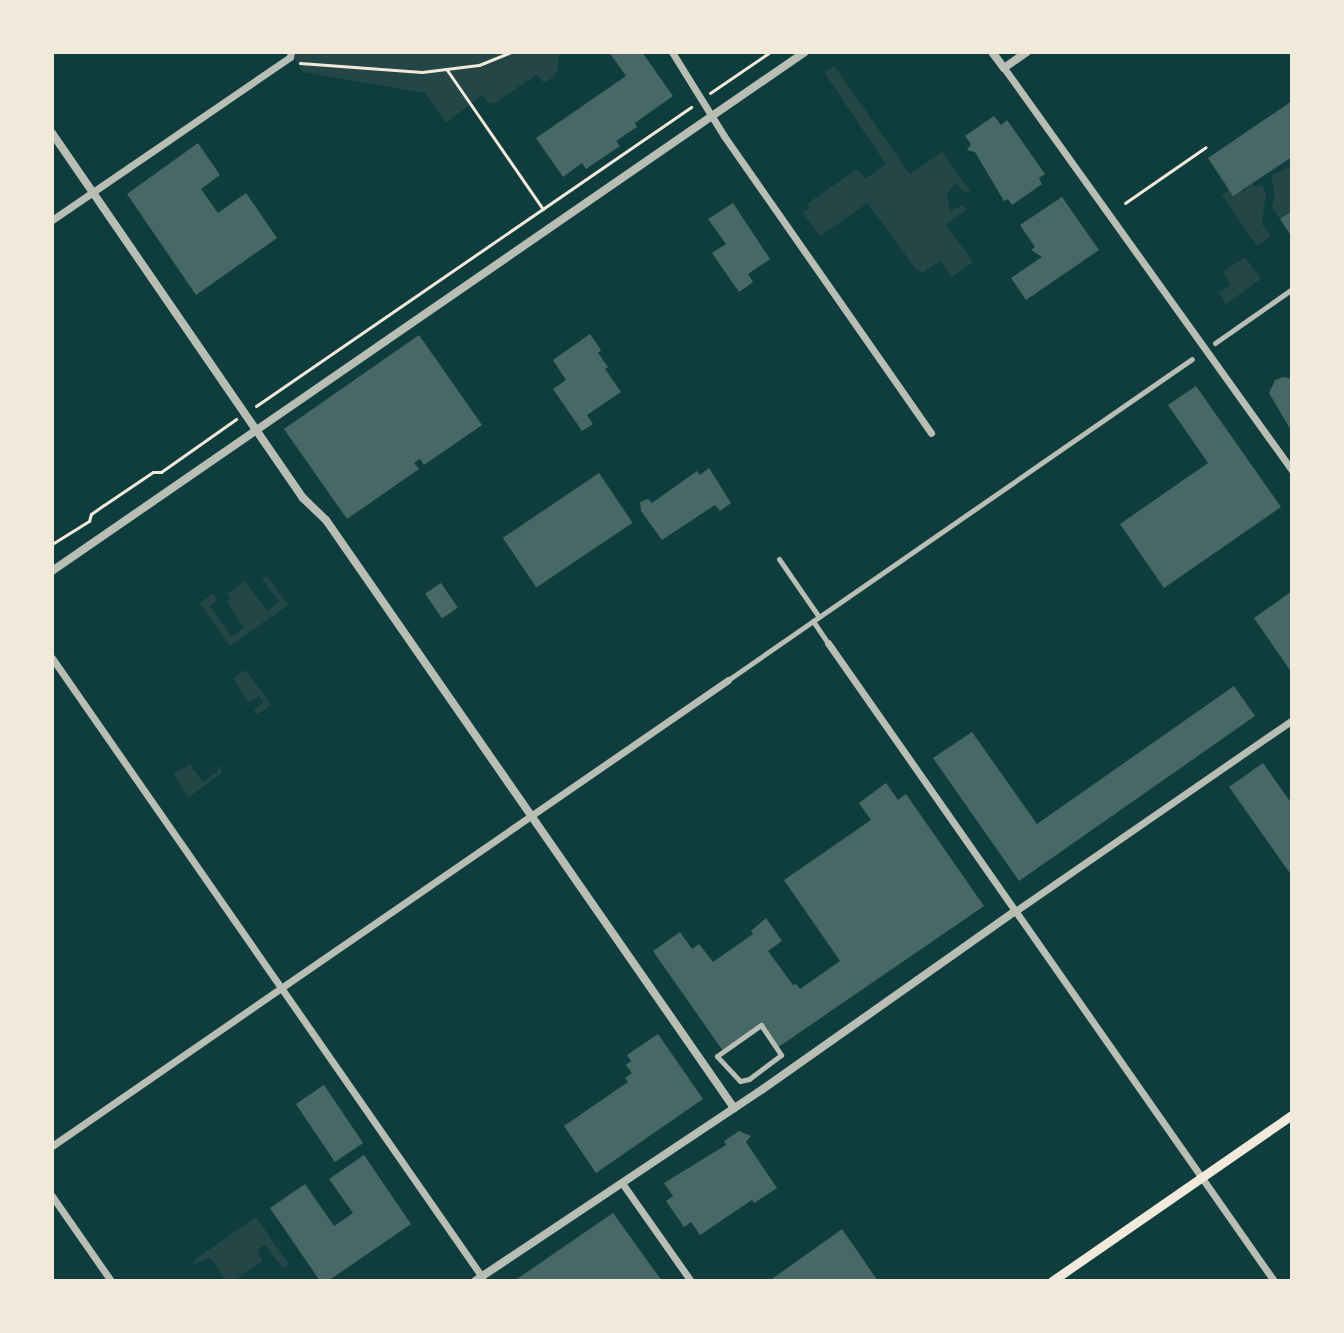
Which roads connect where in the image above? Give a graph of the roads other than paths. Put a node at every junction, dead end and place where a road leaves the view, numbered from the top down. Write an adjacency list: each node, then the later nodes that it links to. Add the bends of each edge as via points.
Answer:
1 (672, 52): 7 (street)
2 (805, 52): 7 (street)
3 (992, 52): 6 (street)
4 (1027, 52): 6 (street)
5 (290, 54): 9 (street)
6 (1004, 68): 16 (street)
7 (710, 114): 14 (street); 15 (street)
8 (52, 133): 9 (street)
9 (93, 192): 10 (street); 14 (street)
10 (52, 220)
11 (1292, 289): 12 (street)
12 (1215, 343)
13 (1192, 359): 19 (street)
14 (257, 427): 18 (street); 25 (street)
15 (931, 433)
16 (1292, 471)
17 (779, 559): 19 (street)
18 (52, 571)
19 (819, 617): 20 (street)
20 (813, 621): 21 (street); 23 (street)
21 (828, 643): 26 (street)
22 (52, 658): 27 (street)
23 (728, 680): 25 (street)
24 (1292, 720): 26 (street)
25 (529, 815): 27 (street); 29 (street)
26 (1014, 912): 29 (street); 32 (street)
27 (281, 988): 31 (street); 35 (street)
28 (777, 1048): 28 (street, via 781,1055 740,1081 717,1056 761,1025)
29 (734, 1108): 33 (street)
30 (1292, 1115): 32 (main road)
31 (52, 1146)
32 (1200, 1177): 38 (main road); 39 (street)
33 (622, 1183): 35 (street); 37 (street)
34 (52, 1196): 36 (street)
35 (478, 1279)
36 (111, 1281)
37 (691, 1281)
38 (1052, 1281)
39 (1274, 1281)

